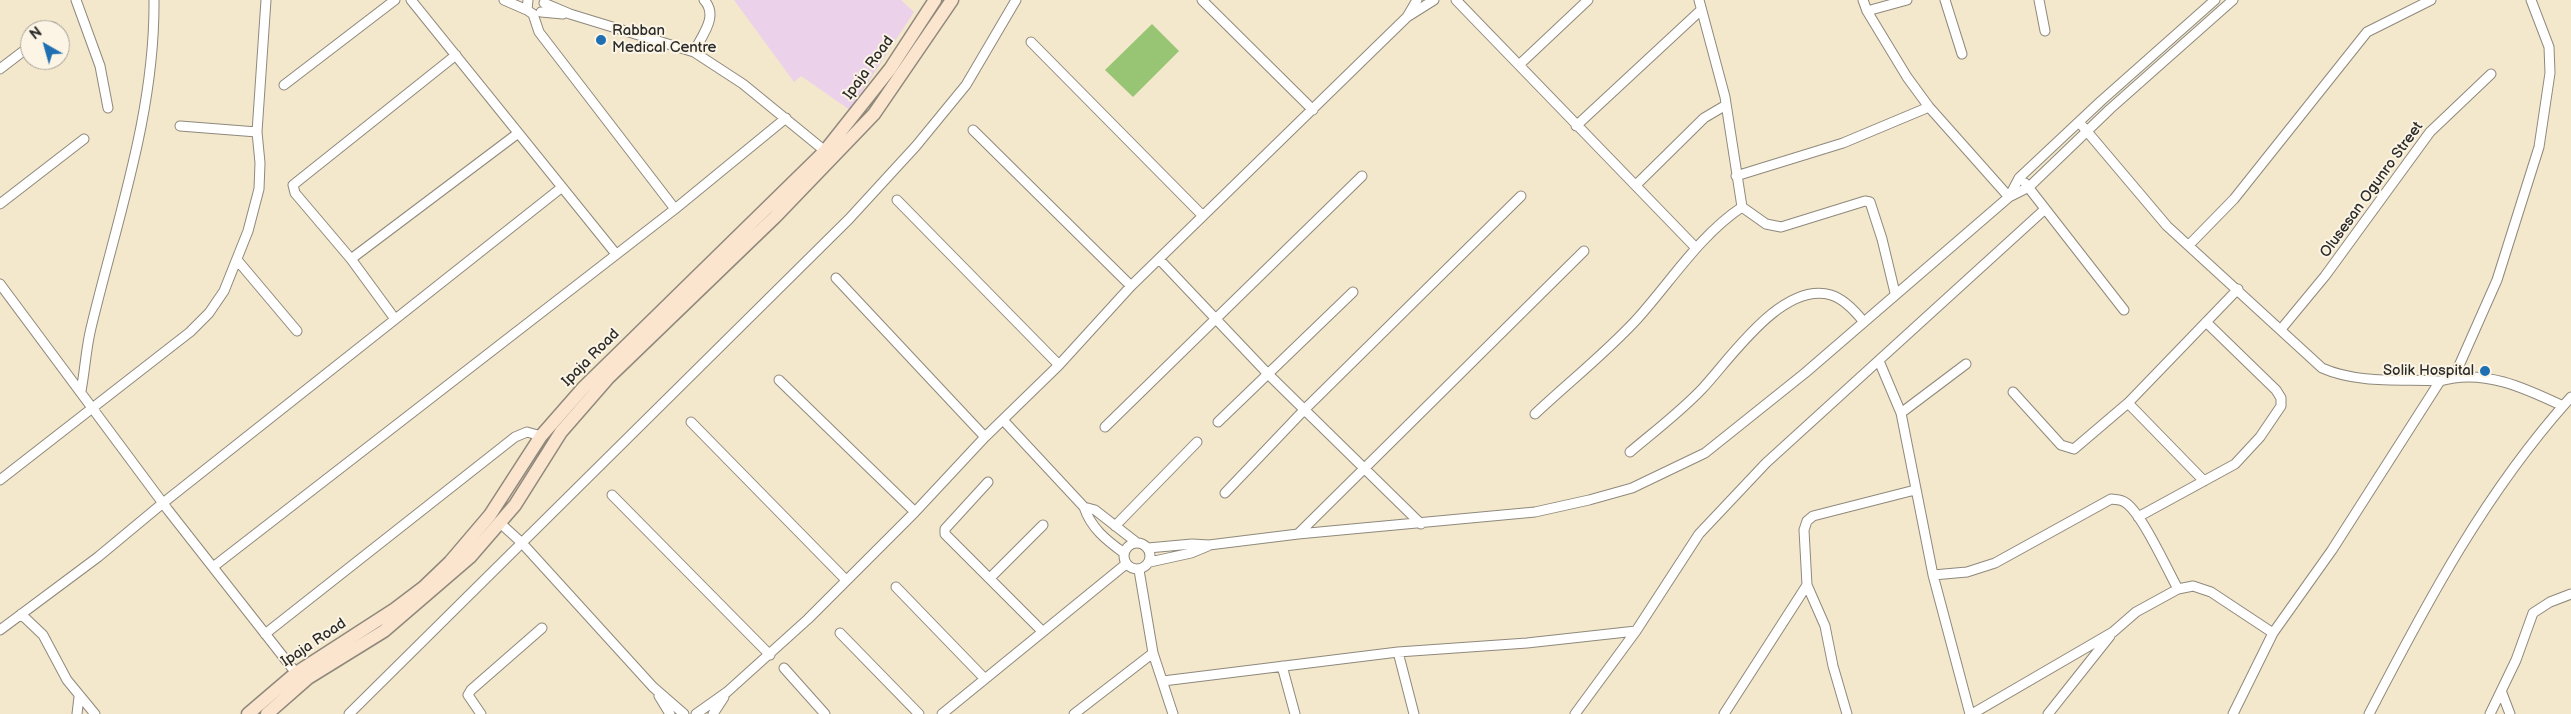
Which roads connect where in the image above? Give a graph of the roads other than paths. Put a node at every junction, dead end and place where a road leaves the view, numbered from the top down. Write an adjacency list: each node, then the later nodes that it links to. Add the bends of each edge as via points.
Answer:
1 (76, 0): 43 (street, via 100,66)
2 (154, 0): 96 (street, via 150,85 132,175 90,330)
3 (266, 0): 51 (street)
4 (395, 0): 40 (street)
5 (411, 0): 34 (street)
6 (504, 0): 25 (street)
7 (704, 0): 31 (street, via 712,15)
8 (936, 0): 37 (main road, Ipaja Road)
9 (952, 0): 39 (main road, Ipaja Road)
10 (1016, 0): 130 (street, via 966,85 890,175)
11 (1202, 0): 44 (street)
12 (1417, 0): 28 (street)
13 (1434, 0): 28 (street)
14 (1456, 0): 35 (street)
15 (1588, 0): 35 (street)
16 (1699, 0): 26 (street)
17 (1863, 0): 27 (street)
18 (1907, 0): 27 (street)
19 (1945, 0): 33 (street)
20 (2039, 0): 29 (street)
21 (2215, 0): 46 (street)
22 (2233, 0): 50 (street)
23 (2431, 0): 69 (street, via 2367,32 2234,199)
24 (2531, 0): 93 (street, via 2549,47 2550,73 2539,147 2497,280)
25 (538, 5): 31 (street); 66 (street, via 539,32)
26 (1701, 10): 41 (street); 48 (street)
27 (1867, 11): 42 (street)
28 (1407, 18): 44 (street)
29 (2045, 31)
30 (1031, 42): 68 (street)
31 (694, 52): 45 (street, via 743,84)
32 (20, 54): 36 (street)
33 (1962, 54)
34 (456, 55): 52 (street); 73 (street, via 293,185 295,193)
35 (1519, 65): 48 (street)
36 (0, 69)
37 (890, 69): 39 (main road); 54 (main road, Ipaja Road)
38 (2492, 74): 87 (street, Olusesan Ogunro Street, via 2430,132 2325,276)
39 (900, 77): 124 (main road, Ipaja Road, via 874,114 842,149 608,378 561,432)
40 (284, 86)
41 (1726, 105): 56 (street); 58 (street, via 1704,118)
42 (1929, 107): 56 (street, via 1843,143); 62 (street)
43 (108, 108)
44 (1313, 110): 68 (street)
45 (786, 118): 54 (street); 66 (street)
46 (2079, 122): 50 (street); 57 (street)
47 (180, 126): 51 (street)
48 (1576, 126): 58 (street)
49 (973, 130): 78 (street)
50 (2087, 130): 59 (street); 69 (street, via 2167,226)
51 (258, 132): 75 (street, via 259,189)
52 (517, 134): 60 (street); 73 (street)
53 (84, 139): 64 (street)
54 (825, 151): 109 (main road, Ipaja Road, via 584,387)
55 (1362, 176): 84 (street)
56 (1736, 176): 65 (street)
57 (2020, 178): 59 (street); 62 (street)
58 (1636, 185): 70 (street)
59 (2029, 187): 62 (street); 67 (street)
60 (561, 188): 72 (street); 83 (street)
61 (1521, 196): 102 (street)
62 (2009, 197): 81 (street)
63 (897, 200): 91 (street)
64 (0, 204)
65 (1742, 207): 70 (street); 81 (street, via 1766,224 1781,227 1870,202)
66 (675, 209): 72 (street)
67 (2044, 210): 82 (street); 89 (street)
68 (1203, 216): 74 (street)
69 (2189, 246): 79 (street)
70 (1696, 248): 104 (street, via 1637,319)
71 (1584, 251): 113 (street)
72 (616, 254): 136 (street)
73 (351, 259): 83 (street)
74 (1159, 259): 78 (street); 84 (street)
75 (238, 261): 88 (street); 101 (street, via 209,313)
76 (836, 278): 110 (street)
77 (0, 284): 96 (street)
78 (1130, 286): 91 (street)
79 (2238, 289): 86 (street); 87 (street)
80 (1352, 292): 92 (street)
81 (1896, 293): 85 (street)
82 (2124, 310)
83 (394, 319): 120 (street)
84 (1215, 319): 92 (street); 108 (street)
85 (1863, 321): 112 (street, via 1853,309 1833,295 1800,296 1759,324 1686,406); 125 (street, via 1805,373 1705,452 1632,488 1535,512)
86 (2206, 322): 99 (street); 115 (street, via 2276,390 2281,406 2260,438 2235,464)
87 (2282, 328): 95 (street, via 2322,368 2337,375)
88 (297, 332)
89 (1879, 361): 103 (street); 149 (street, via 1766,463 1699,534)
90 (1966, 364): 103 (street)
91 (1059, 365): 105 (street)
92 (1268, 374): 102 (street); 107 (street)
93 (2454, 377): 95 (street); 100 (street, via 2500,380)
94 (779, 380): 122 (street)
95 (2440, 381): 152 (street, via 2332,550)
96 (81, 392): 101 (street)
97 (2013, 392): 99 (street, via 2062,444 2074,449)
98 (2571, 397): 100 (street)
99 (2128, 403): 115 (street)
100 (2563, 406): 189 (street, via 2518,460 2460,546)
101 (94, 409): 114 (street); 120 (street)
102 (1304, 409): 113 (street); 118 (street)
103 (1902, 413): 117 (street)
104 (1535, 414)
105 (1003, 420): 110 (street); 121 (street)
106 (691, 422): 140 (street)
107 (1218, 422)
108 (1105, 427)
109 (541, 436): 153 (street, via 527,432 515,437); 159 (main road, Ipaja Road, via 490,515 450,562 395,609)
110 (985, 437): 122 (street)
111 (1197, 442): 127 (street)
112 (1630, 452)
113 (1364, 467): 125 (street); 128 (street)
114 (1, 476)
115 (2204, 481): 123 (street)
116 (988, 482): 139 (street, via 945,528 948,538)
117 (1916, 490): 138 (street); 141 (street, via 1814,516 1807,521 1804,530)
118 (1225, 493)
119 (612, 495): 156 (street)
120 (163, 503): 136 (street); 145 (street, via 98,557)
121 (1084, 506): 127 (street, via 1095,510); 133 (street, via 1097,531)
122 (915, 512): 140 (street)
123 (2138, 517): 138 (street, via 2128,504 2111,499 1995,563 1967,572); 143 (street)
124 (500, 523): 130 (street); 169 (main road, Ipaja Road, via 470,557 417,604 384,631 308,678)
125 (1421, 524): 128 (street)
126 (1043, 525): 139 (street)
127 (1114, 526): 129 (street)
128 (1298, 534): 131 (street)
129 (1136, 542): 132 (street); 133 (street)
130 (522, 543): 162 (street); 170 (street)
131 (1209, 546): 132 (street, via 1192,544); 134 (street)
132 (1148, 548): 134 (street)
133 (1124, 553): 135 (street)
134 (1150, 562): 137 (street)
135 (1126, 564): 137 (street); 148 (street)
136 (213, 567): 153 (street)
137 (1138, 570): 155 (street)
138 (1933, 575): 186 (street)
139 (990, 578): 148 (street)
140 (846, 580): 156 (street)
141 (1807, 585): 184 (street); 185 (street, via 1825,626)
142 (896, 587): 160 (street)
143 (2178, 589): 150 (street, via 2136,612); 152 (street, via 2193,586 2211,592)
144 (2571, 594): 164 (street, via 2533,612)
145 (21, 614): 147 (street); 165 (street, via 43,635)
146 (542, 628): 171 (street, via 471,690 468,695)
147 (0, 630)
148 (1042, 631): 160 (street)
149 (1636, 631): 154 (street); 183 (street)
150 (2113, 632): 186 (street); 187 (street)
151 (840, 633): 177 (street)
152 (2273, 633): 188 (street)
153 (265, 634): 159 (street)
154 (1398, 652): 157 (street); 182 (street)
155 (1154, 653): 161 (street); 179 (street)
156 (770, 655): 163 (street)
157 (1282, 666): 161 (street); 181 (street)
158 (784, 668): 176 (street)
159 (296, 673): 168 (main road, Ipaja Road)
160 (984, 679): 178 (street)
161 (1163, 681): 180 (street)
162 (654, 688): 172 (street); 173 (street)
163 (727, 692): 174 (street); 175 (street)
164 (2502, 693): 190 (street); 191 (street)
165 (79, 697): 166 (street); 167 (street)
166 (77, 714)
167 (95, 714)
168 (248, 714)
169 (267, 714)
170 (349, 714)
171 (481, 714)
172 (670, 714)
173 (684, 714)
174 (696, 714)
175 (712, 714)
176 (825, 714)
177 (919, 714)
178 (942, 714)
179 (1074, 714)
180 (1173, 714)
181 (1295, 714)
182 (1414, 714)
183 (1575, 714)
184 (1724, 714)
185 (1847, 714)
186 (1971, 714)
187 (2048, 714)
188 (2233, 714)
189 (2370, 714)
190 (2490, 714)
191 (2510, 714)

